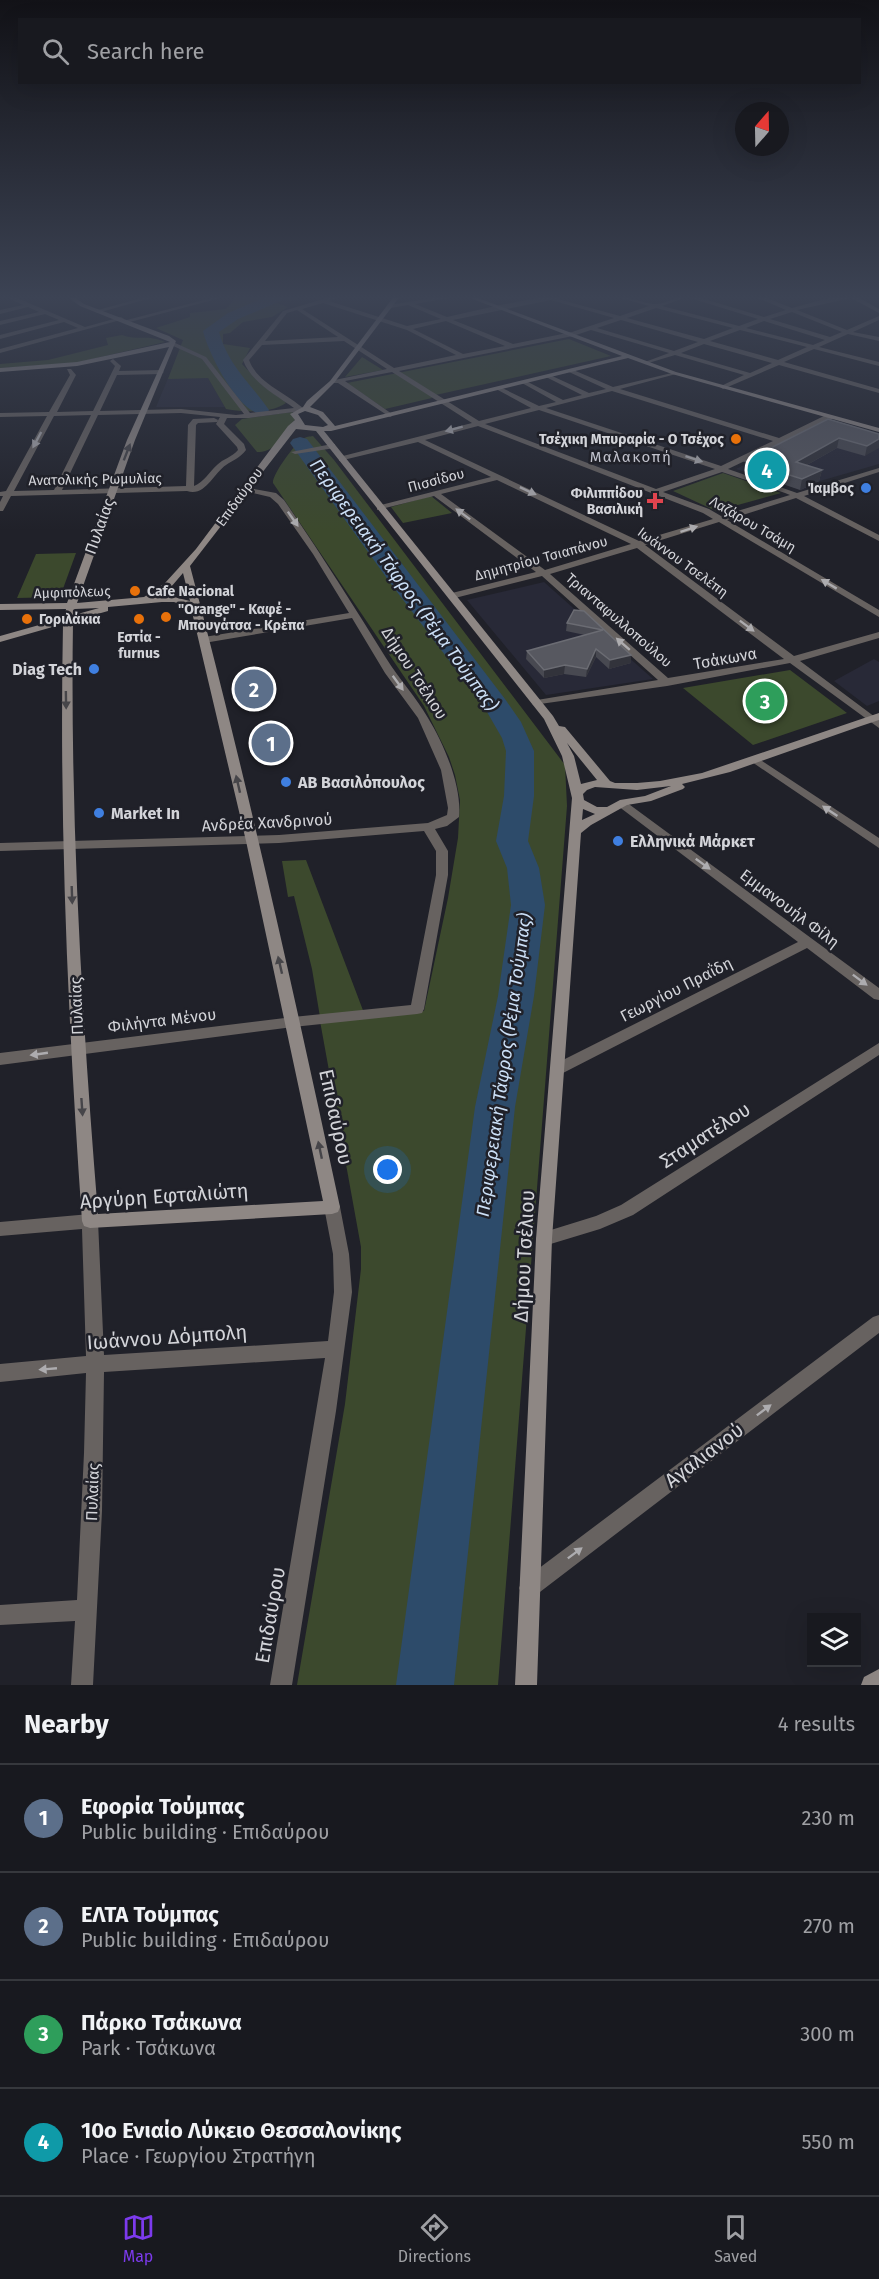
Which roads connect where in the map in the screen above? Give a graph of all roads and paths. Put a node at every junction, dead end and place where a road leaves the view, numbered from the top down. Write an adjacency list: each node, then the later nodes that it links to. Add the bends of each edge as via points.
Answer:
1 (115, 373): 32 (street)
2 (19, 374): 17 (street)
3 (72, 374): 34 (street)
4 (160, 374): 31 (street, Πυλαίας)
5 (216, 374): 36 (street)
6 (255, 374): 29 (street)
7 (341, 374): 20 (street)
8 (375, 374): 20 (street)
9 (398, 374): 27 (street, Λαζάρου Τσάμη)
10 (559, 374): 19 (street)
11 (577, 374): 24 (street)
12 (668, 374): 24 (street)
13 (679, 374): 22 (street)
14 (745, 374): 18 (street)
15 (753, 374): 18 (street)
16 (816, 374): 25 (street)
17 (0, 375)
18 (750, 375): 22 (street)
19 (548, 376): 21 (street); 26 (street)
20 (336, 382): 29 (street); 35 (street)
21 (524, 382): 23 (street); 28 (street)
22 (723, 387): 38 (street)
23 (498, 388): 27 (street); 30 (street)
24 (612, 389): 26 (street); 45 (street)
25 (879, 391)
26 (588, 395): 28 (street)
27 (441, 402): 35 (street); 40 (street, Λαζάρου Τσάμη)
28 (562, 402): 30 (street)
29 (304, 408): 36 (street); 39 (street, via 294,414); 42 (street, via 320,413 331,422)
30 (539, 408): 40 (street); 49 (street, one-way to 49)
31 (143, 413): 32 (street); 37 (street, via 185,411); 54 (street, Πυλαίας, one-way to 31)
32 (95, 414): 34 (street); 56 (street)
33 (0, 415): 34 (street)
34 (51, 415): 57 (street, one-way to 57)
35 (390, 415): 42 (street)
36 (249, 416): 37 (street)
37 (222, 418): 53 (street, via 192,425); 53 (street, via 220,424 241,446 240,453 221,465 206,483)
38 (832, 418): 43 (street); 45 (street)
39 (302, 423): 41 (street); 52 (street, Επιδαύρου, via 291,428)
40 (476, 423): 44 (street, one-way to 44); 55 (street, Λαζάρου Τσάμη)
41 (318, 429): 42 (street); 46 (street, Δήμου Τσέλιου)
42 (331, 429)
43 (879, 432)
44 (418, 439): 48 (street); 51 (street, Ιωάννου Τσελέπη)
45 (780, 441): 49 (street)
46 (332, 446): 47 (street); 48 (street, Δήμου Τσέλιου)
47 (296, 452)
48 (342, 459): 60 (street, Δήμου Τσέλιου)
49 (722, 469): 55 (street); 59 (street)
50 (878, 471): 59 (street, Δημητρίου Τσιαπάνου)
51 (498, 477): 58 (street, Πισσίδου); 64 (street, Ιωάννου Τσελέπη, one-way to 64)
52 (247, 489): 65 (street, Επιδαύρου); 74 (street, Δήμου Τσέλιου, one-way to 74, via 273,495 281,502)
53 (190, 490): 54 (street, Ανατολικής Ρωμυλίας)
54 (111, 492): 56 (street, Ανατολικής Ρωμυλίας); 70 (street, Πυλαίας)
55 (655, 492): 62 (street, Λαζάρου Τσάμη)
56 (56, 493): 57 (street, Ανατολικής Ρωμυλίας)
57 (4, 494): 61 (street)
58 (436, 494): 60 (street, Πισσίδου); 66 (street, Τριανταφυλλοπούλου, one-way to 58)
59 (799, 495): 62 (street, Δημητρίου Τσιαπάνου); 63 (street)
60 (380, 508): 67 (street, Δήμου Τσέλιου)
61 (0, 509)
62 (720, 519): 64 (street, Δημητρίου Τσιαπάνου, one-way to 62); 73 (street, Λαζάρου Τσάμη, one-way to 62)
63 (879, 538)
64 (638, 544): 66 (street, Δημητρίου Τσιαπάνου); 79 (street, Ιωάννου Τσελέπη, one-way to 79)
65 (186, 566): 68 (street, Επιδαύρου, via 164,589); 72 (street, Επιδαύρου)
66 (544, 574): 67 (street, Δημητρίου Τσιαπάνου); 80 (street, Τριανταφυλλοπούλου, one-way to 66)
67 (451, 596): 81 (street, Δήμου Τσέλιου)
68 (146, 600): 69 (street, Αμφιπόλεως); 72 (street, Αμφιπόλεως, via 177,600)
69 (123, 604): 70 (street, Αμφιπόλεως); 75 (street)
70 (70, 606): 71 (street, Αμφιπόλεως); 75 (street, Πυλαίας)
71 (0, 607)
72 (197, 608): 78 (street, Επιδαύρου)
73 (879, 614)
74 (354, 615): 78 (street); 89 (street, Δήμου Τσέλιου, one-way to 89, via 423,718 444,763 454,813 449,820)
75 (68, 621): 77 (street); 93 (street, Πυλαίας, one-way to 93, via 65,665)
76 (879, 635): 79 (street, Τσάκωνα)
77 (0, 639)
78 (204, 640): 91 (street, Επιδαύρου, one-way to 78)
79 (793, 660): 80 (street, Τσάκωνα); 83 (street, Ιωάννου Τσελέπη)
80 (667, 683): 81 (street, Τσάκωνα)
81 (537, 703): 82 (street, Δήμου Τσέλιου)
82 (549, 718): 86 (street, Δήμου Τσέλιου); 87 (street, Δήμου Τσέλιου, via 568,756)
83 (876, 720): 84 (street)
84 (756, 760): 85 (street); 92 (street, one-way to 84)
85 (687, 781): 86 (street); 88 (street, via 678,788)
86 (610, 785): 87 (street, via 587,785 579,790); 88 (street, Δήμου Τσέλιου, via 623,793)
87 (578, 797): 88 (street, via 590,809 603,811); 90 (street, Δήμου Τσέλιου)
88 (620, 805): 90 (street); 95 (street, Εμμανουήλ Φίλη, one-way to 95)
89 (428, 827): 91 (street, Ανδρέα Χανδρινού); 97 (street, Φιλήντα Μένου, via 442,851 442,875 417,1009)
90 (576, 831): 101 (street, Δήμου Τσέλιου)
91 (252, 841): 93 (street, Ανδρέα Χανδρινού); 97 (street, Επιδαύρου, one-way to 91)
92 (879, 844)
93 (71, 846): 94 (street, Ανδρέα Χανδρινού); 98 (street, Πυλαίας, one-way to 98)
94 (0, 848)
95 (809, 942): 96 (street, Εμμανουήλ Φίλη, one-way to 96); 101 (street, Γεωργίου Πραΐδη)
96 (879, 995)
97 (292, 1022): 98 (street, Φιλήντα Μένου); 102 (street, Επιδαύρου, one-way to 97)
98 (77, 1048): 100 (street, Φιλήντα Μένου, one-way to 100); 103 (street, Πυλαίας, one-way to 103)
99 (879, 1048): 105 (street, Σταματέλου, via 627,1210)
100 (0, 1059)
101 (558, 1068): 105 (street, Δήμου Τσέλιου)
102 (332, 1207): 103 (street, Αργύρη Εφταλιώτη); 107 (street, Επιδαύρου, via 344,1280)
103 (90, 1221): 104 (street, Αργύρη Εφταλιώτη); 108 (street, Πυλαίας)
104 (0, 1229)
105 (544, 1239): 110 (street, Δήμου Τσέλιου)
106 (879, 1323): 110 (street, Αγαλιανού, one-way to 106)
107 (336, 1349): 108 (street, Ιωάννου Δόμπολη); 115 (street, Επιδαύρου)
108 (96, 1364): 109 (street, Ιωάννου Δόμπολη, one-way to 109); 111 (street, Πυλαίας)
109 (0, 1373)
110 (529, 1588): 116 (street, Δήμου Τσέλιου)
111 (86, 1610): 112 (street); 114 (street, Πυλαίας)
112 (0, 1615)
113 (879, 1680): 117 (street)
114 (82, 1685)
115 (281, 1685)
116 (526, 1685)
117 (872, 1685)

